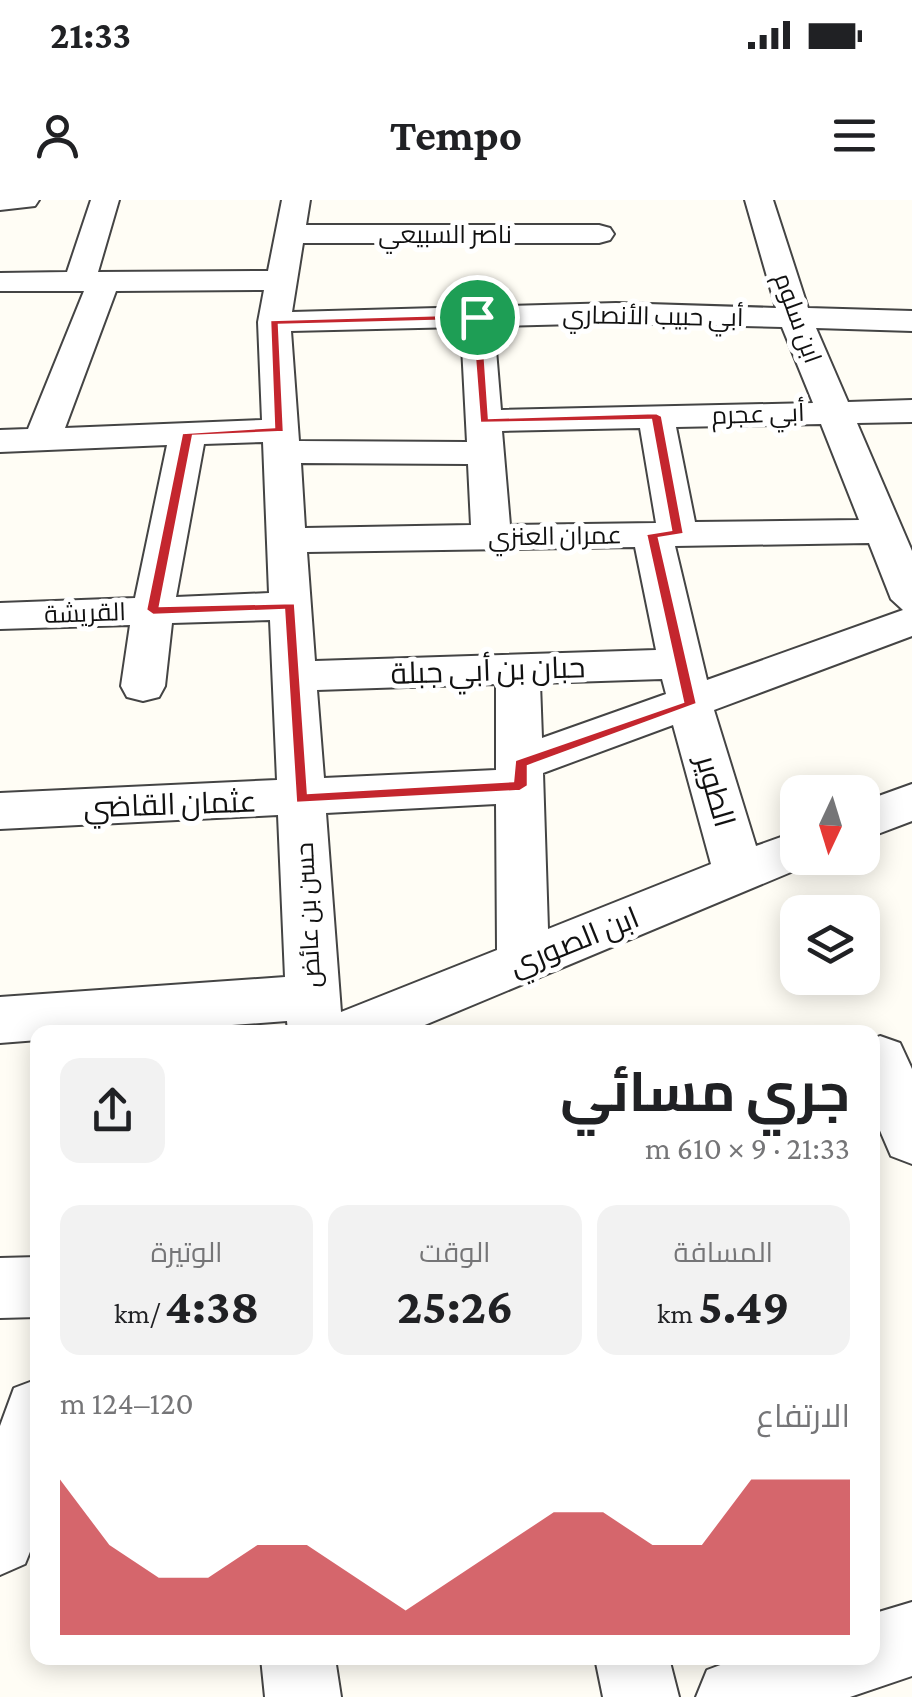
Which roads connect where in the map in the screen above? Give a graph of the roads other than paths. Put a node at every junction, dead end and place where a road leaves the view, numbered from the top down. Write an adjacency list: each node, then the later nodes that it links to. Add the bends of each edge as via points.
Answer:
1 (25, 200): 5 (street)
2 (105, 200): 9 (street)
3 (592, 200): 7 (street)
4 (758, 200): 13 (street, ابن سلوم)
5 (0, 201)
6 (293, 217): 7 (street, ناصر السبيعي); 8 (street, حسن بن عائض)
7 (599, 234): 11 (street)
8 (282, 280): 9 (street); 15 (street, حسن بن عائض)
9 (91, 281): 10 (street); 22 (street)
10 (0, 282)
11 (611, 287): 12 (street, أبي حبيب الأنصاري); 13 (street, أبي حبيب الأنصاري)
12 (477, 317): 15 (street, أبي حبيب الأنصاري); 20 (street)
13 (794, 318): 14 (street, أبي حبيب الأنصاري); 17 (street, ابن سلوم)
14 (912, 321)
15 (274, 322): 21 (street, حسن بن عائض)
16 (912, 410): 17 (street, أبي عجرم)
17 (834, 412): 18 (street, أبي عجرم); 23 (street, ابن سلوم)
18 (656, 416): 20 (street, أبي عجرم); 24 (street, الطوير)
19 (188, 433): 21 (street, أبي عجرم); 22 (street, أبي عجرم); 29 (street)
20 (485, 437): 21 (street, أبي عجرم); 25 (street)
21 (281, 441): 26 (street, حسن بن عائض)
22 (13, 445)
23 (883, 531): 24 (street, عمران العنزي); 27 (street, ابن سلوم)
24 (665, 534): 25 (street, عمران العنزي); 34 (street, الطوير)
25 (491, 537): 26 (street, عمران العنزي)
26 (286, 540): 28 (street, حسن بن عائض)
27 (912, 599)
28 (290, 606): 29 (street, القريشة); 33 (street, حسن بن عائض)
29 (153, 610): 30 (street, القريشة); 35 (street)
30 (0, 616)
31 (912, 621): 34 (street, عثمان القاضي)
32 (518, 669): 33 (street, حبان بن أبي جبلة); 34 (street, حبان بن أبي جبلة); 36 (street)
33 (294, 676): 37 (street, حسن بن عائض)
34 (686, 684): 36 (street, عثمان القاضي); 42 (street, الطوير)
35 (144, 686)
36 (520, 775): 37 (street, عثمان القاضي); 43 (street)
37 (301, 799): 39 (street, عثمان القاضي); 44 (street, حسن بن عائض)
38 (912, 801): 40 (street)
39 (0, 810)
40 (880, 814)
41 (780, 856): 42 (street, ابن الصوري)
42 (739, 873): 43 (street, ابن الصوري)
43 (523, 962): 47 (street, ابن الصوري)
44 (314, 1015): 46 (street)
45 (0, 1020): 46 (street)
46 (149, 1021)
47 (368, 1025)
48 (888, 1056): 49 (street)
49 (912, 1138)
50 (30, 1287): 51 (street)
51 (0, 1288)
52 (27, 1428): 53 (street)
53 (0, 1539)
54 (912, 1639): 55 (street)
55 (880, 1649)
56 (299, 1665): 59 (street)
57 (634, 1665): 60 (street)
58 (829, 1665): 61 (street)
59 (303, 1697)
60 (641, 1697)
61 (734, 1697)

